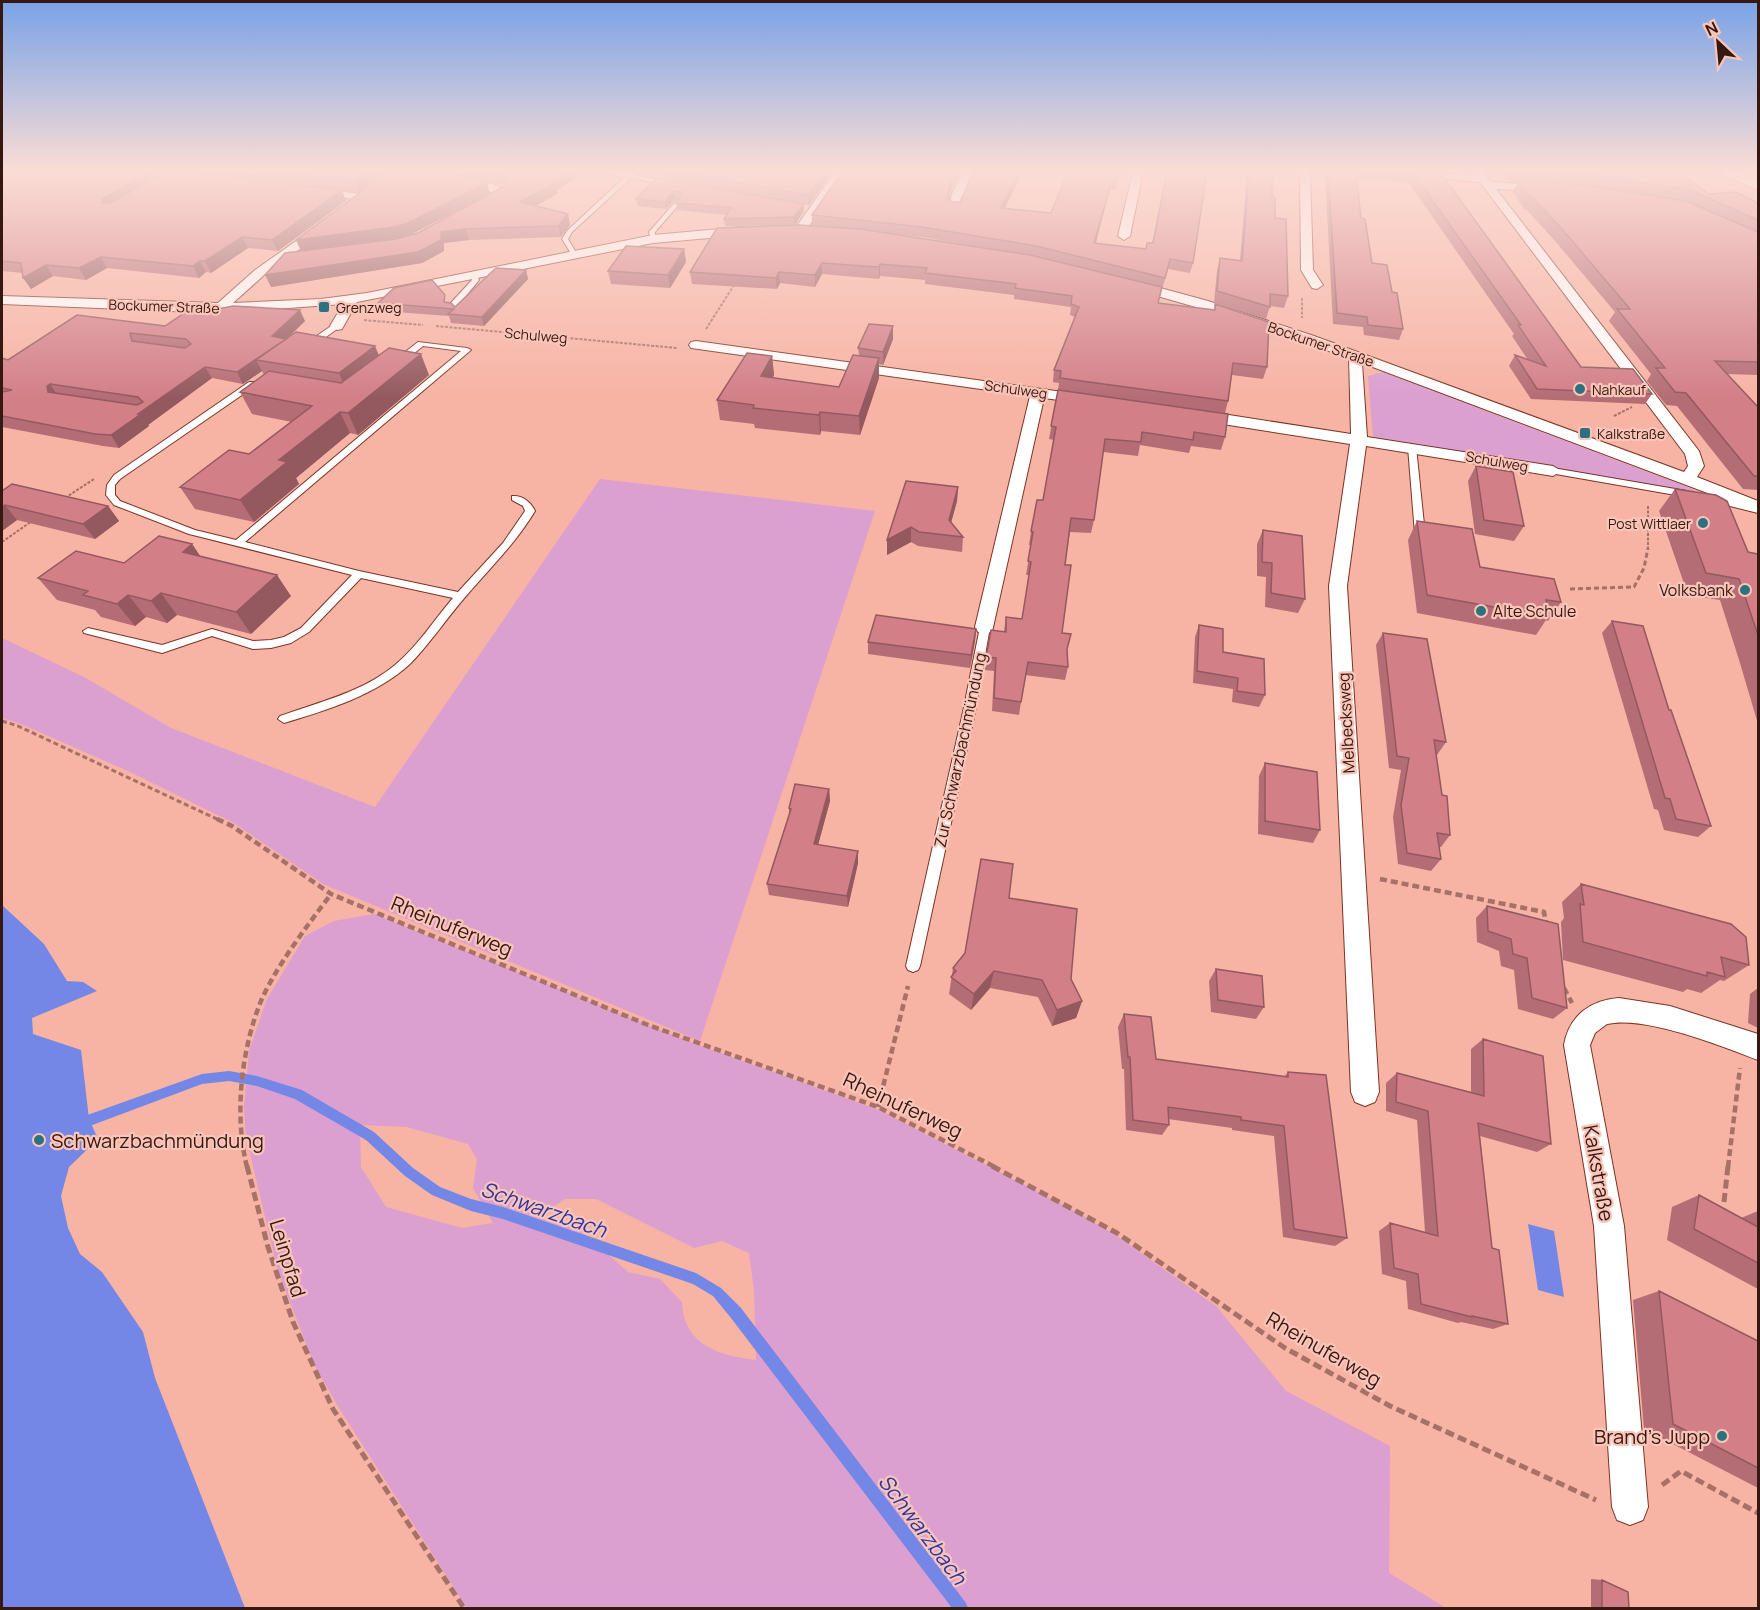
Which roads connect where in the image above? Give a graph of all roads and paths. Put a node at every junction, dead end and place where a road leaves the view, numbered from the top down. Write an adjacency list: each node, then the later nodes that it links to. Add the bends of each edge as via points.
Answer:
1 (296, 247): 8 (street)
2 (569, 247): 6 (lane)
3 (608, 247): 6 (street, Bockumer Straße)
4 (1307, 247): 12 (street, via 1307,270)
5 (1534, 247): 32 (street, via 1693,454 1696,466)
6 (574, 254): 9 (street, Bockumer Straße)
7 (302, 256): 8 (street)
8 (280, 259): 16 (street)
9 (474, 274): 13 (street, Bockumer Straße); 15 (lane, via 476,280)
10 (740, 276): 21 (path)
11 (1119, 281): 20 (street, Bockumer Straße)
12 (1317, 285): 20 (path, via 1302,295)
13 (352, 299): 16 (street, Bockumer Straße); 17 (street)
14 (2, 300): 16 (street, Bockumer Straße)
15 (452, 307)
16 (219, 309)
17 (340, 322): 18 (path); 22 (lane)
18 (424, 325)
19 (436, 326): 21 (path, Schulweg, via 693,349)
20 (1302, 336): 23 (street, Bockumer Straße)
21 (696, 345): 26 (street, Schulweg)
22 (300, 352)
23 (1358, 357): 29 (street, Melbecksweg, via 1355,360); 32 (street, Bockumer Straße)
24 (394, 365): 39 (lane, via 421,344 467,350)
25 (263, 381): 39 (lane, via 117,477 111,485 110,495 125,507 192,532)
26 (1038, 392): 27 (street, Schulweg); 43 (street, Zur Schwarzbachmündung)
27 (1107, 402)
28 (1176, 412): 29 (street, Schulweg)
29 (1359, 439): 30 (street, Schulweg); 47 (street, Melbecksweg, via 1338,586)
30 (1412, 447): 31 (street, Schulweg); 38 (lane)
31 (1553, 471): 33 (lane, Schulweg)
32 (1687, 479): 37 (street, Bockumer Straße)
33 (1647, 487): 34 (lane, Schulweg); 41 (path, via 1651,538 1642,575 1634,587)
34 (1694, 495)
35 (515, 498): 42 (lane, via 527,504 530,511 520,530)
36 (1706, 498): 37 (lane)
37 (1758, 508)
38 (1420, 534)
39 (240, 542): 40 (lane)
40 (359, 574): 42 (lane); 44 (lane, via 305,630 271,644 253,645 212,632 162,649)
41 (1569, 589)
42 (460, 596): 45 (lane, via 389,676 358,692)
43 (985, 627): 50 (lane, Zur Schwarzbachmündung)
44 (87, 632)
45 (284, 719)
46 (2, 721): 48 (path, Rheinuferweg, via 232,826)
47 (1354, 874): 49 (path, via 1544,912); 54 (street, Melbecksweg)
48 (331, 894): 55 (path, Rheinuferweg, via 648,1025); 59 (path, Leinpfad, via 296,941 261,1001 246,1055 239,1106 241,1143 268,1247 302,1342 333,1409)
49 (1549, 933)
50 (913, 966): 55 (path)
51 (1562, 984): 52 (path, via 1576,1010)
52 (1588, 1021): 53 (street, via 1610,1011 1634,1011); 57 (street, Kalkstraße, via 1577,1036 1577,1045 1609,1226)
53 (1751, 1044): 56 (path)
54 (1365, 1092)
55 (878, 1107): 57 (path, Rheinuferweg, via 1083,1213 1285,1348 1390,1406 1592,1498)
56 (1724, 1202)
57 (1630, 1507): 58 (path, via 1681,1471)
58 (1758, 1513)
59 (464, 1608)

